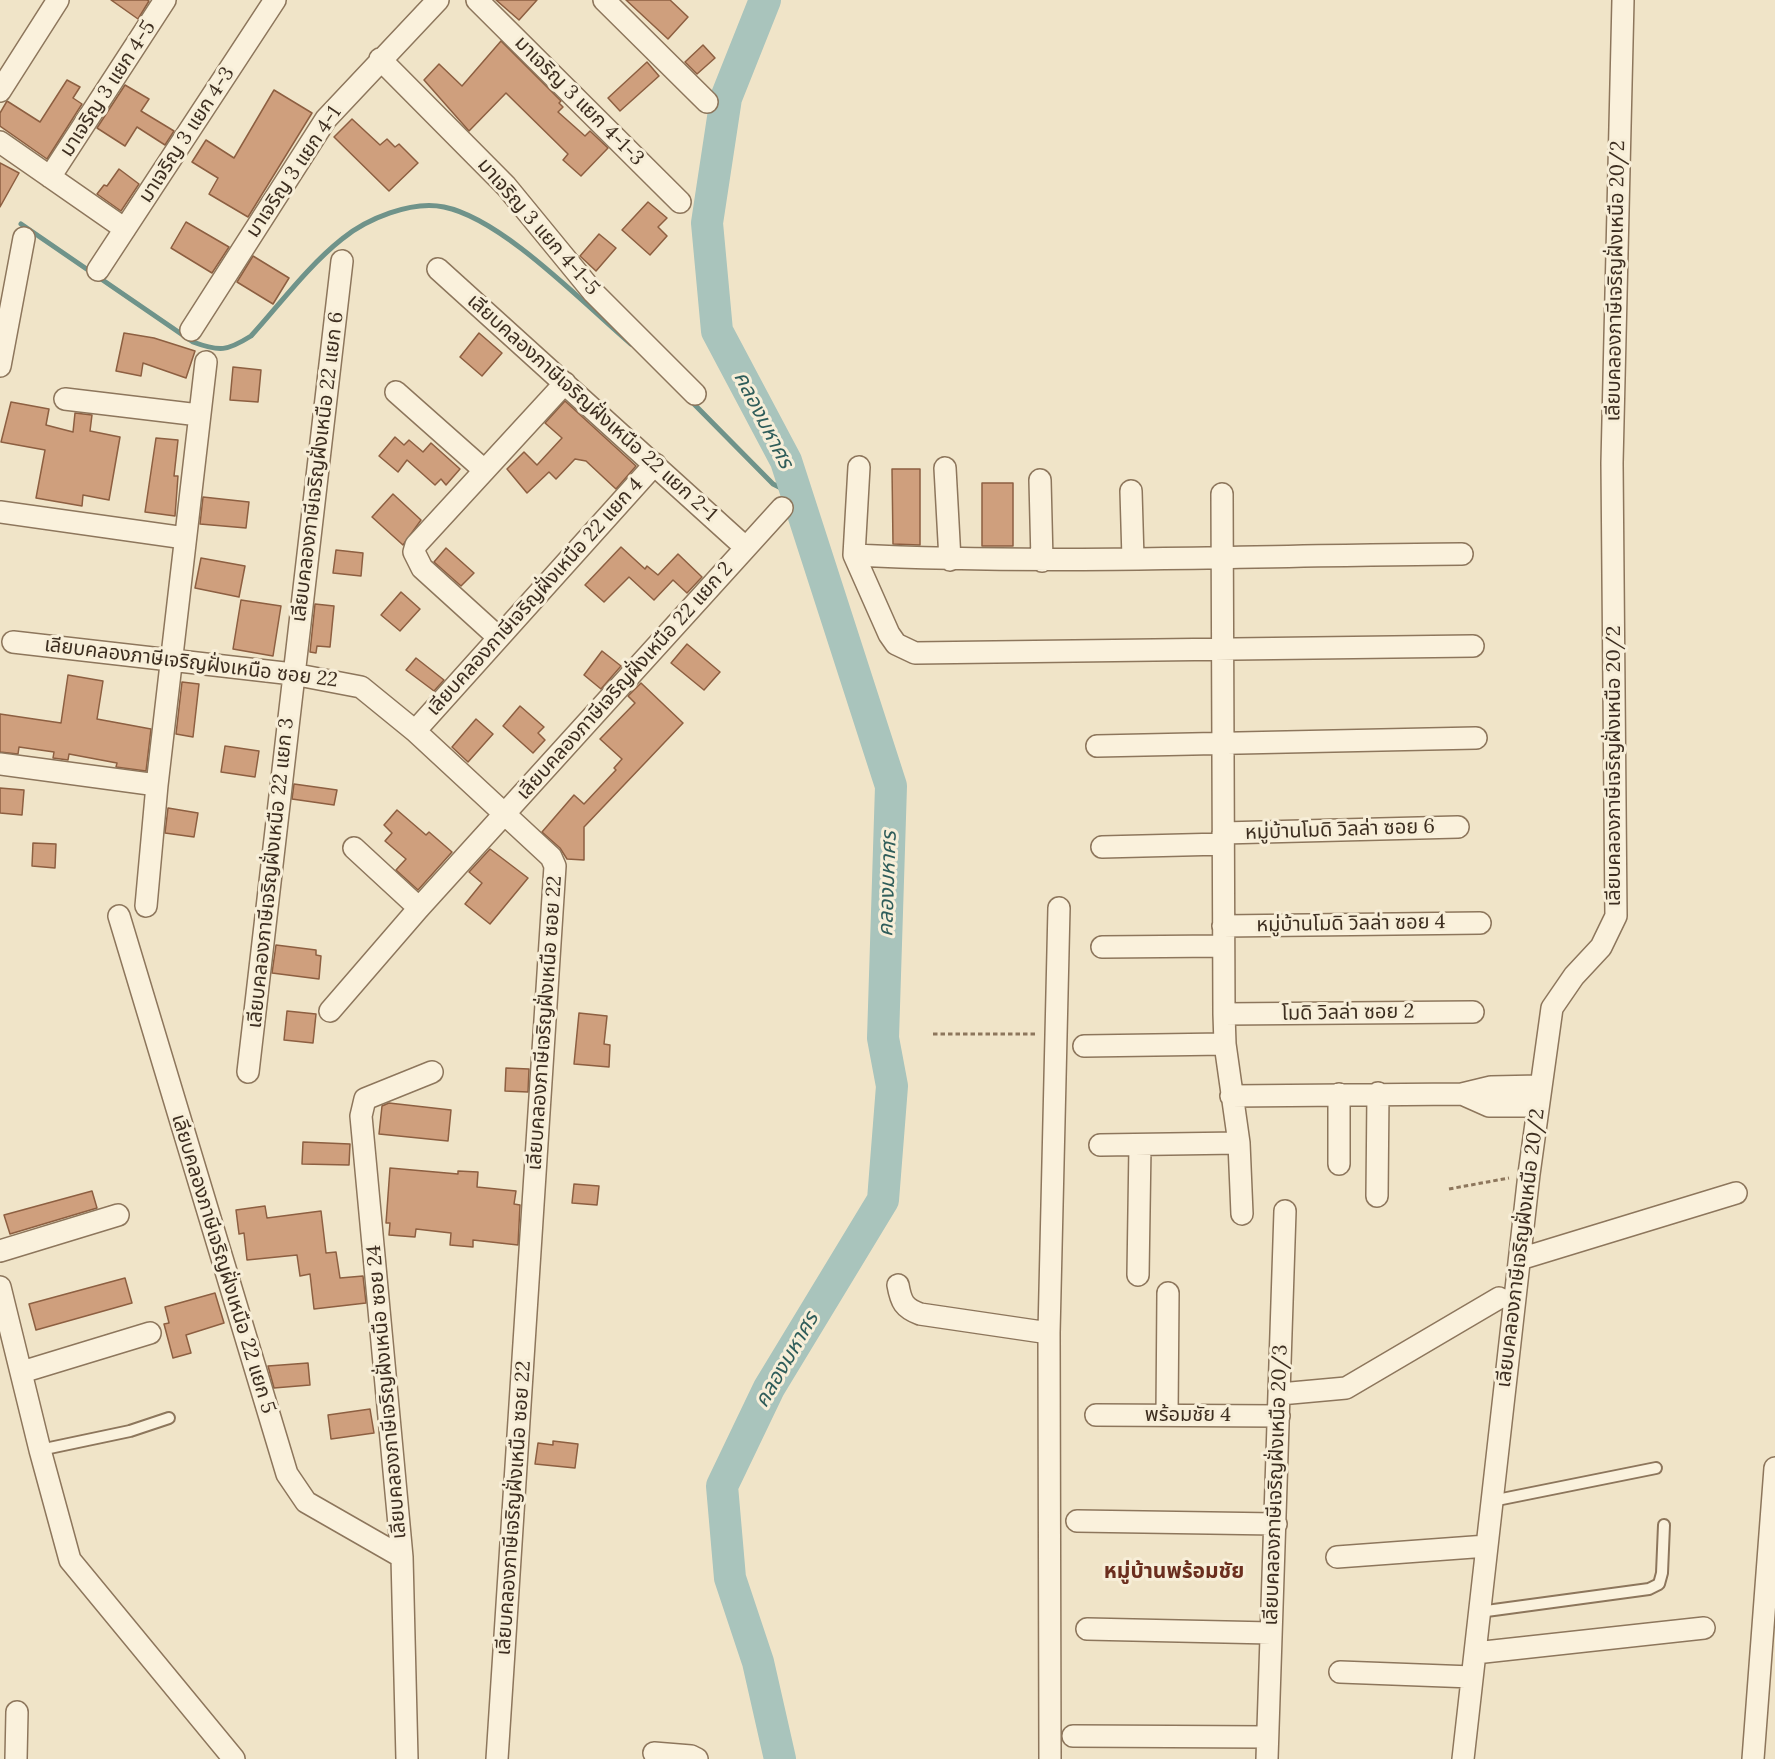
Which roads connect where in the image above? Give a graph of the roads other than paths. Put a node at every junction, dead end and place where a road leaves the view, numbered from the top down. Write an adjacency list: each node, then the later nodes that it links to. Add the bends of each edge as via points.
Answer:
1 (58, 0): 9 (street)
2 (165, 0): 12 (street, มาเจริญ 3 แยก 4-5)
3 (275, 0): 14 (street, มาเจริญ 3 แยก 4-3)
4 (438, 0): 8 (street, มาเจริญ 3 แยก 4-1)
5 (477, 0): 13 (street, มาเจริญ 3 แยก 4-1-3)
6 (604, 0): 10 (street)
7 (1623, 0): 79 (street, เลียบคลองภาษีเจริญฝั่งเหนือ 20/2, via 1612,463 1616,916 1601,947 1552,1008)
8 (380, 59): 20 (street, มาเจริญ 3 แยก 4-1, via 326,119); 25 (street, มาเจริญ 3 แยก 4-1-5, via 506,186 593,292)
9 (0, 91)
10 (707, 102)
11 (0, 142): 12 (street)
12 (50, 177): 14 (street)
13 (680, 202)
14 (125, 229): 19 (street, มาเจริญ 3 แยก 4-3)
15 (24, 238): 17 (street)
16 (342, 261): 50 (street, เลียบคลองภาษีเจริญฝั่งเหนือ 22 แยก 6)
17 (9, 264): 22 (street)
18 (438, 268): 23 (street, เลียบคลองภาษีเจริญฝั่งเหนือ 22 แยก 2-1)
19 (98, 270)
20 (191, 330)
21 (206, 362): 27 (street)
22 (0, 366)
23 (565, 383): 28 (street, เลียบคลองภาษีเจริญฝั่งเหนือ 22 แยก 2-1); 31 (street)
24 (396, 392): 31 (street)
25 (695, 394)
26 (65, 399): 27 (street)
27 (200, 415): 37 (street)
28 (655, 464): 38 (street, เลียบคลองภาษีเจริญฝั่งเหนือ 22 แยก 2-1); 45 (street, เลียบคลองภาษีเจริญฝั่งเหนือ 22 แยก 4)
29 (859, 467): 40 (street)
30 (945, 468): 43 (street)
31 (484, 470): 45 (street, via 416,545 414,552 422,568)
32 (1040, 480): 44 (street)
33 (1131, 491): 42 (street)
34 (1222, 494): 41 (street)
35 (782, 508): 38 (street, เลียบคลองภาษีเจริญฝั่งเหนือ 22 แยก 2)
36 (0, 512): 37 (street)
37 (185, 537): 49 (street)
38 (746, 548): 57 (street, เลียบคลองภาษีเจริญฝั่งเหนือ 22 แยก 2)
39 (1462, 554): 41 (street)
40 (854, 555): 43 (street); 48 (street, via 889,634 896,644 915,653)
41 (1222, 557): 42 (street); 48 (street)
42 (1133, 559): 44 (street)
43 (950, 560): 44 (street)
44 (1042, 561)
45 (498, 638): 51 (street, เลียบคลองภาษีเจริญฝั่งเหนือ 22 แยก 4)
46 (13, 642): 49 (street, เลียบคลองภาษีเจริญฝั่งเหนือ ซอย 22)
47 (1473, 646): 48 (street)
48 (1222, 650): 53 (street)
49 (171, 660): 50 (street, เลียบคลองภาษีเจริญฝั่งเหนือ ซอย 22); 56 (street)
50 (293, 674): 51 (street, เลียบคลองภาษีเจริญฝั่งเหนือ ซอย 22, via 361,687); 74 (street, เลียบคลองภาษีเจริญฝั่งเหนือ 22 แยก 3)
51 (415, 731): 57 (street, เลียบคลองภาษีเจริญฝั่งเหนือ ซอย 22)
52 (1476, 738): 53 (street)
53 (1221, 744): 54 (street); 59 (street)
54 (1097, 746)
55 (0, 764): 56 (street)
56 (157, 785): 62 (street)
57 (505, 815): 63 (street, เลียบคลองภาษีเจริญฝั่งเหนือ 22 แยก 2); 129 (street, เลียบคลองภาษีเจริญฝั่งเหนือ ซอย 22, via 551,857 556,876)
58 (1458, 827): 59 (street, หมู่บ้านโมดิ วิลล่า ซอย 6)
59 (1223, 839): 60 (street, หมู่บ้านโมดิ วิลล่า ซอย 6); 67 (street)
60 (1102, 847)
61 (354, 848): 63 (street)
62 (146, 906)
63 (419, 908): 69 (street, เลียบคลองภาษีเจริญฝั่งเหนือ 22 แยก 2)
64 (1059, 908): 97 (street)
65 (119, 916): 113 (street, เลียบคลองภาษีเจริญฝั่งเหนือ 22 แยก 5, via 287,1474 306,1502)
66 (1480, 923): 67 (street, หมู่บ้านโมดิ วิลล่า ซอย 4)
67 (1223, 936): 68 (street, หมู่บ้านโมดิ วิลล่า ซอย 4); 71 (street)
68 (1102, 947)
69 (330, 1011)
70 (1473, 1012): 71 (street, โมดิ วิลล่า ซอย 2)
71 (1224, 1014): 72 (street)
72 (1225, 1044): 73 (street); 78 (street)
73 (1084, 1046)
74 (248, 1072)
75 (432, 1072): 113 (street, เลียบคลองภาษีเจริญฝั่งเหนือ ซอย 24, via 365,1099 361,1116)
76 (1339, 1094): 77 (street); 78 (street); 83 (street)
77 (1378, 1094): 79 (street, via 1462,1094 1489,1106); 85 (street)
78 (1231, 1096): 80 (street)
79 (1539, 1096): 90 (street, เลียบคลองภาษีเจริญฝั่งเหนือ 20/2)
80 (1239, 1143): 82 (street); 87 (street)
81 (1100, 1144): 82 (street)
82 (1140, 1146): 91 (street)
83 (1339, 1164)
84 (1736, 1193): 90 (street)
85 (1377, 1196)
86 (1285, 1211): 99 (street, เลียบคลองภาษีเจริญฝั่งเหนือ 20/3)
87 (1242, 1214)
88 (118, 1215): 89 (street)
89 (0, 1251)
90 (1520, 1259): 107 (street, เลียบคลองภาษีเจริญฝั่งเหนือ 20/2)
91 (1138, 1275)
92 (898, 1285): 97 (street, via 907,1309 920,1314)
93 (0, 1289): 98 (street)
94 (1168, 1293): 101 (street)
95 (1499, 1298): 99 (street, via 1346,1388)
96 (150, 1333): 98 (street)
97 (1049, 1333): 131 (street)
98 (22, 1372): 104 (street)
99 (1280, 1394): 102 (street, เลียบคลองภาษีเจริญฝั่งเหนือ 20/3)
100 (1096, 1415): 101 (street, พร้อมชัย 4)
101 (1167, 1415): 102 (street, พร้อมชัย 4)
102 (1279, 1416): 110 (street, เลียบคลองภาษีเจริญฝั่งเหนือ 20/3)
103 (169, 1418): 104 (lane, via 130,1431)
104 (40, 1450): 127 (street, via 74,1567)
105 (1656, 1468): 107 (lane)
106 (1775, 1468): 109 (street)
107 (1492, 1501): 112 (street, เลียบคลองภาษีเจริญฝั่งเหนือ 20/2)
108 (1077, 1521): 110 (street)
109 (1773, 1523): 134 (street)
110 (1275, 1524): 118 (street, เลียบคลองภาษีเจริญฝั่งเหนือ 20/3)
111 (1664, 1525): 115 (lane, via 1662,1573 1659,1584 1649,1589)
112 (1487, 1546): 114 (street); 115 (street, เลียบคลองภาษีเจริญฝั่งเหนือ 20/2)
113 (402, 1557): 128 (street, เลียบคลองภาษีเจริญฝั่งเหนือ ซอย 24)
114 (1337, 1557)
115 (1479, 1612): 119 (street, เลียบคลองภาษีเจริญฝั่งเหนือ 20/2)
116 (1704, 1628): 119 (street)
117 (1087, 1629): 118 (street)
118 (1271, 1633): 124 (street, เลียบคลองภาษีเจริญฝั่งเหนือ 20/3)
119 (1474, 1653): 121 (street, เลียบคลองภาษีเจริญฝั่งเหนือ 20/2)
120 (1340, 1672): 121 (street)
121 (1472, 1677): 133 (street, เลียบคลองภาษีเจริญฝั่งเหนือ 20/2)
122 (17, 1712): 126 (street)
123 (1073, 1736): 124 (street)
124 (1267, 1737): 132 (street, เลียบคลองภาษีเจริญฝั่งเหนือ 20/3)
125 (654, 1753): 130 (street)
126 (16, 1759)
127 (234, 1759)
128 (407, 1759)
129 (497, 1759)
130 (697, 1759)
131 (1050, 1759)
132 (1267, 1759)
133 (1463, 1759)
134 (1753, 1759)

